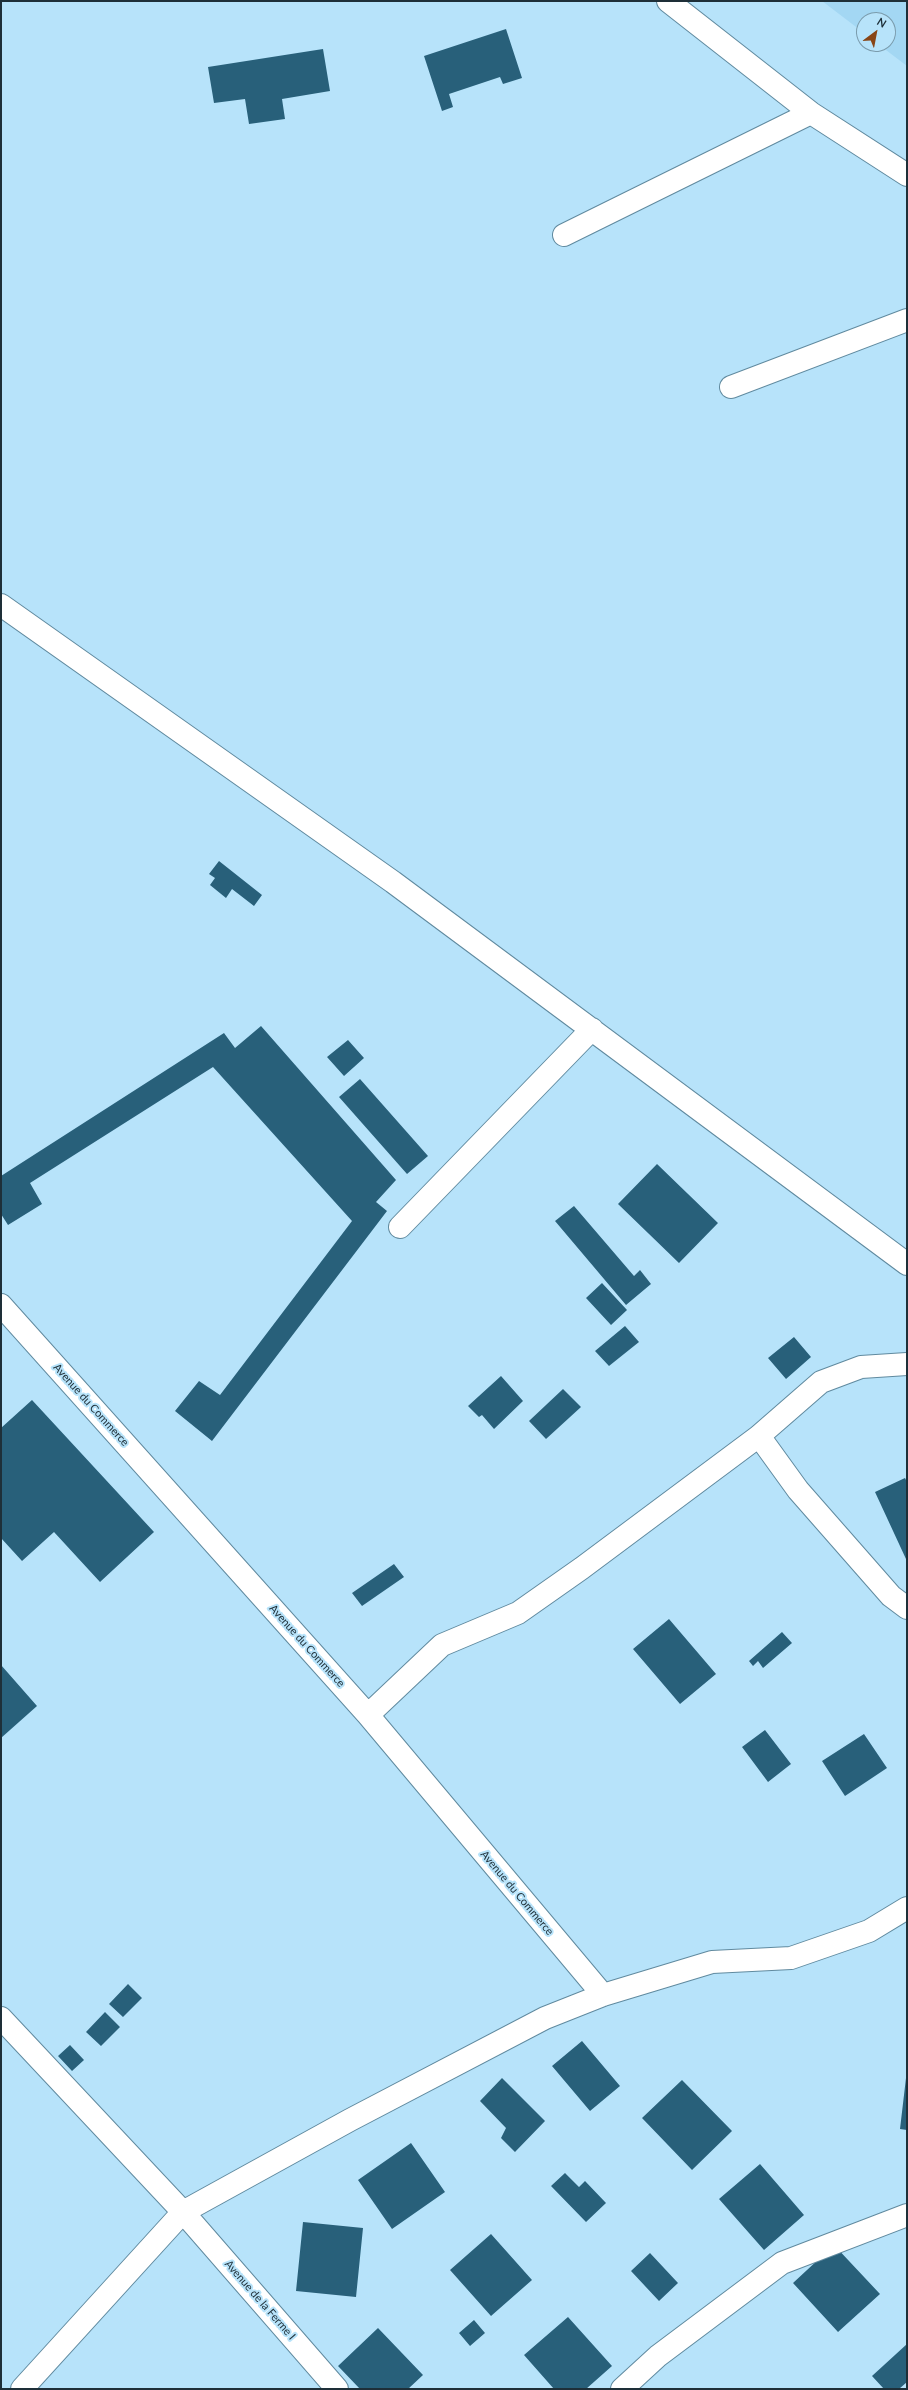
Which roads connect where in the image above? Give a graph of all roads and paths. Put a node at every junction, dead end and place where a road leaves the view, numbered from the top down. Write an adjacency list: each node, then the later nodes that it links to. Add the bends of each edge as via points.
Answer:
1 (668, 1): 2 (street)
2 (811, 113): 3 (street); 4 (street)
3 (907, 175)
4 (564, 235)
5 (907, 320): 6 (street)
6 (731, 387)
7 (1, 605): 8 (street, via 387,878)
8 (592, 1029): 9 (street); 10 (street)
9 (400, 1228)
10 (907, 1264)
11 (1, 1305): 15 (street, Avenue du Commerce)
12 (907, 1364): 13 (street, via 861,1368 821,1382)
13 (758, 1436): 14 (street, via 798,1490 891,1596); 15 (street, via 518,1613 442,1645)
14 (907, 1608)
15 (368, 1715): 17 (street, Avenue du Commerce)
16 (907, 1908): 17 (street, via 869,1931 791,1958 712,1962)
17 (603, 1995): 19 (street, via 545,2018 350,2120)
18 (1, 2018): 19 (street, Avenue de la Ferme I)
19 (183, 2212): 21 (street); 22 (street, Avenue de la Ferme I)
20 (907, 2214): 23 (street, via 782,2263 658,2356)
21 (22, 2389)
22 (337, 2389)
23 (622, 2389)

